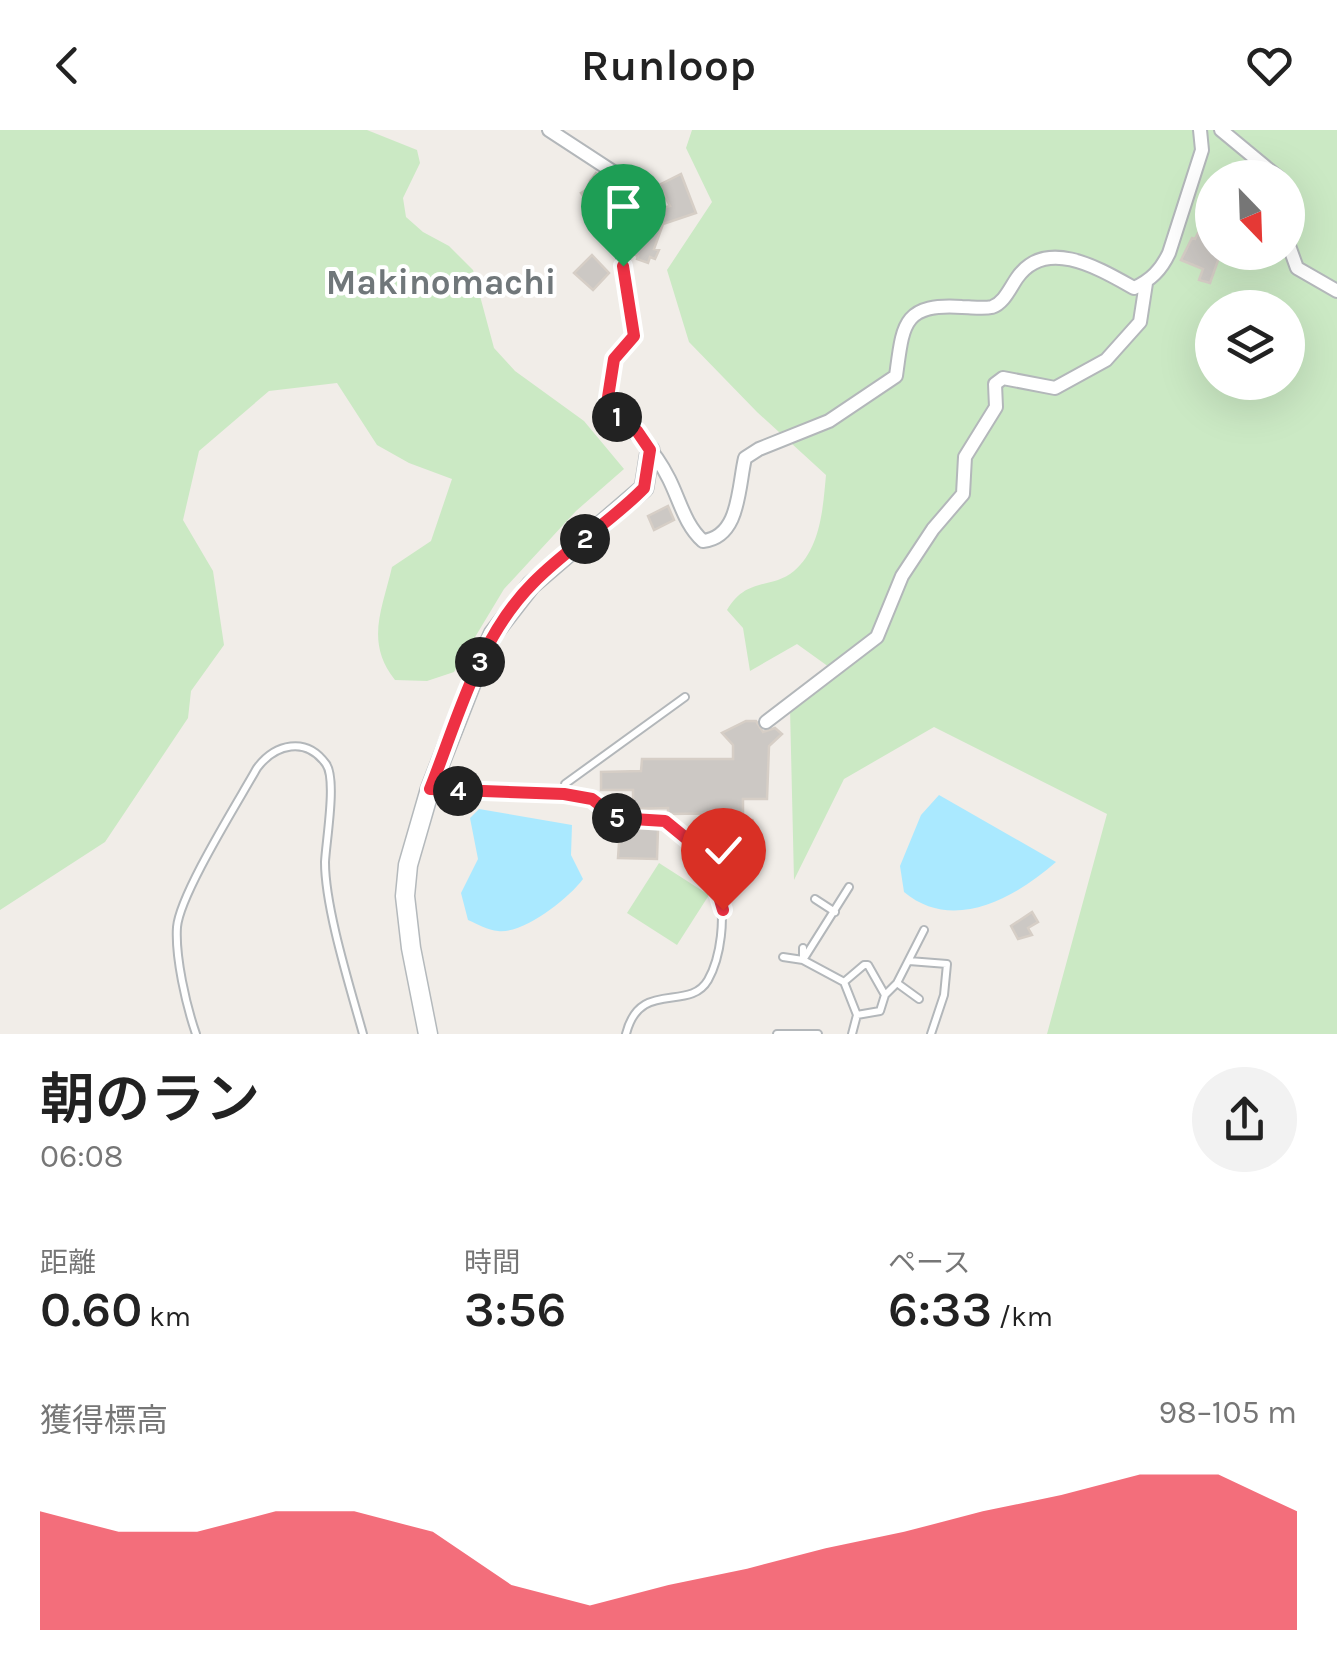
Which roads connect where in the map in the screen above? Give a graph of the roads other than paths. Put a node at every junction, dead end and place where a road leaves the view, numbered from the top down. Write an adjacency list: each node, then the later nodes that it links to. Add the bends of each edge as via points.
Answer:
1 (549, 130): 8 (street, via 624,179 623,266 634,336 614,359 606,410 637,431)
2 (1200, 130): 6 (street, via 1202,150 1168,253)
3 (1221, 130): 4 (street)
4 (1257, 160)
5 (1300, 270): 7 (street)
6 (1146, 283): 8 (street, via 1134,288 1087,263 1056,258 1029,266 989,308 921,310 901,338 896,376 829,422 745,458 729,528 717,540 703,541 692,532); 10 (street, via 1140,322 1106,360 1055,388 1003,378 995,384 996,407 966,457 963,494 902,576 877,637)
7 (1337, 291)
8 (650, 450): 11 (street, via 644,488 540,576 493,634)
9 (685, 698): 12 (lane, via 565,784)
10 (766, 722)
11 (430, 789): 12 (lane); 28 (street, via 405,896)
12 (564, 794): 29 (lane, via 592,799 617,818 665,821 693,844 723,910 705,985 642,1005)
13 (849, 887): 15 (lane)
14 (815, 899): 15 (lane)
15 (835, 912): 19 (lane)
16 (924, 930): 20 (lane)
17 (803, 948): 19 (lane)
18 (783, 957): 19 (lane)
19 (803, 960): 21 (lane)
20 (908, 961): 22 (lane); 33 (lane, via 947,964)
21 (844, 982): 23 (lane, via 868,966); 25 (lane)
22 (897, 983): 23 (lane); 24 (lane)
23 (885, 995): 25 (lane, via 880,1011)
24 (919, 999)
25 (857, 1015): 32 (lane)
26 (196, 1034): 27 (lane, via 177,923 256,768 286,746 301,747 327,765 333,783 325,882)
27 (363, 1034)
28 (428, 1034)
29 (626, 1034)
30 (776, 1034): 31 (lane)
31 (818, 1034)
32 (852, 1034)
33 (931, 1034)

